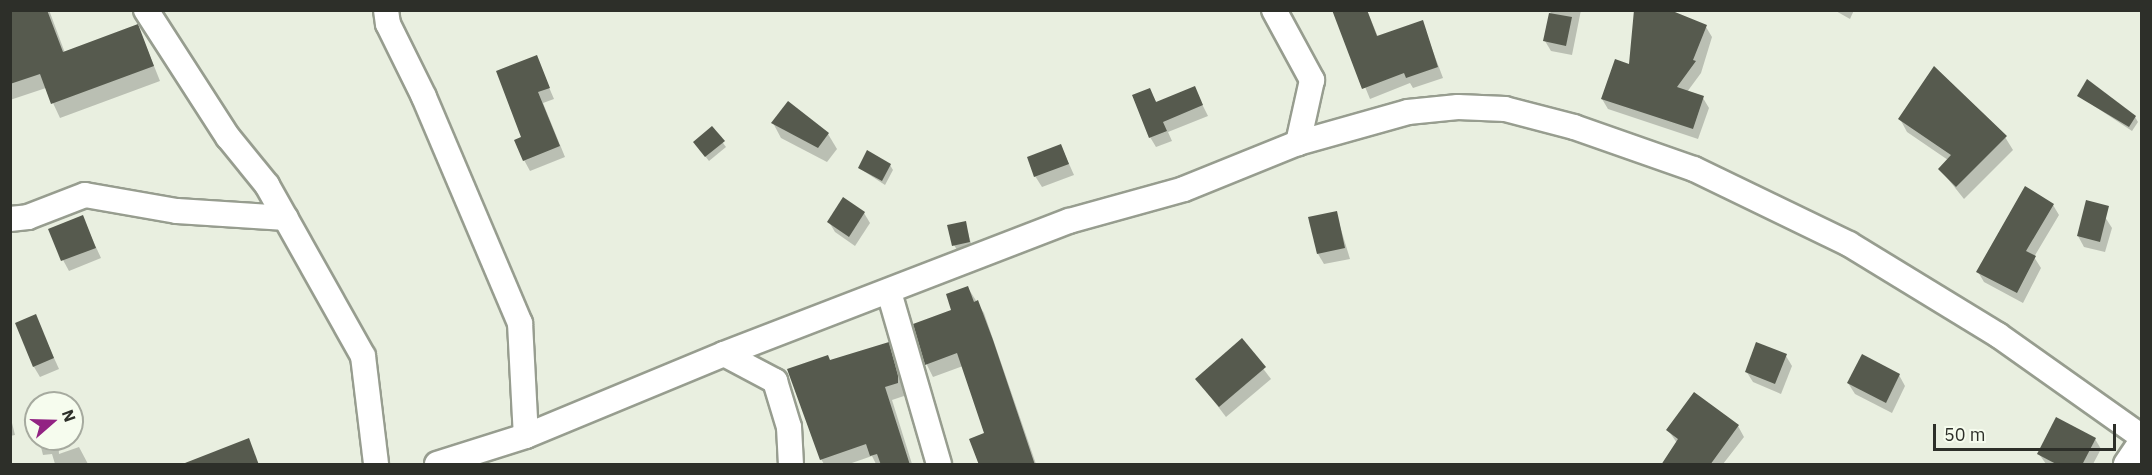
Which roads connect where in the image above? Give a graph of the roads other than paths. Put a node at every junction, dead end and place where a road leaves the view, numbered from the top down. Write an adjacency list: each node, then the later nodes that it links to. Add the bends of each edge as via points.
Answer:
1 (146, 10): 5 (street)
2 (386, 10): 9 (street, via 388,24 424,97 520,323)
3 (1274, 10): 4 (street, via 1312,80)
4 (1298, 143): 7 (street, via 1184,189 1069,221); 10 (street, via 1408,112 1458,107 1505,110 1564,125 1672,162 1848,244 1998,335)
5 (286, 218): 6 (street, via 177,211 85,195 28,217); 11 (street, via 363,356)
6 (10, 219)
7 (889, 292): 8 (street); 14 (street)
8 (724, 354): 9 (street); 13 (street, via 775,381 789,427)
9 (526, 436): 12 (street)
10 (2142, 439): 15 (street)
11 (376, 465)
12 (437, 465)
13 (791, 465)
14 (939, 465)
15 (2126, 465)

